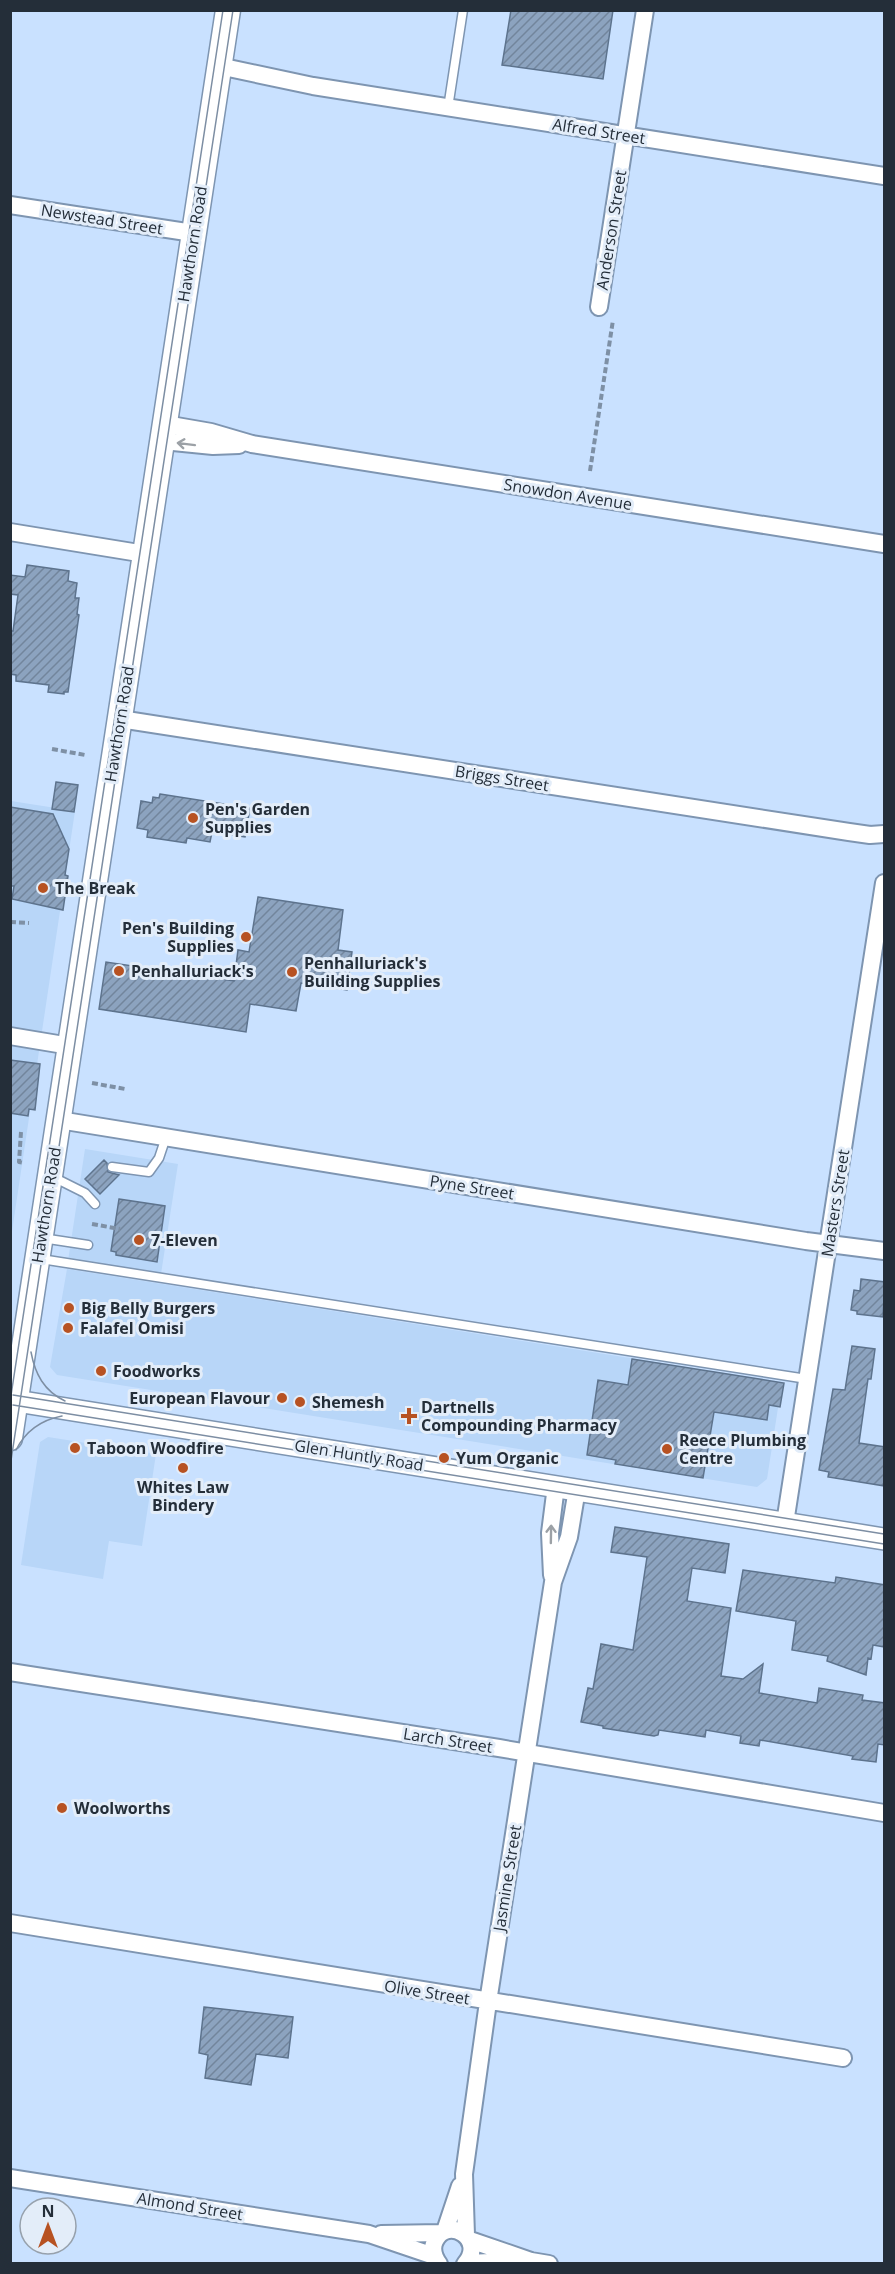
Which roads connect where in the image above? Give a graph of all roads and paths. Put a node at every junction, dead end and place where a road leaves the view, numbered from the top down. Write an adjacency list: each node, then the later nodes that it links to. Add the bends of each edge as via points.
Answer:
1 (228, 10): 4 (main road, Hawthorn Road)
2 (463, 10): 5 (lane)
3 (645, 10): 6 (street, Anderson Street)
4 (219, 71): 5 (street, Alfred Street); 9 (main road, Hawthorn Road)
5 (448, 108): 6 (street, Alfred Street)
6 (626, 136): 7 (street, Alfred Street); 10 (street, Anderson Street)
7 (885, 176)
8 (10, 205): 9 (street, Newstead Street)
9 (193, 233): 12 (main road, Hawthorn Road)
10 (599, 307)
11 (613, 319): 13 (path)
12 (164, 433): 15 (street, Snowdon Avenue, via 213,446 252,444); 16 (main road, Hawthorn Road)
13 (590, 471)
14 (10, 532): 16 (street)
15 (885, 544)
16 (145, 554): 17 (main road, Hawthorn Road)
17 (120, 719): 20 (street, Briggs Street, via 849,832); 25 (main road, Hawthorn Road)
18 (52, 749): 19 (path)
19 (86, 755)
20 (885, 834)
21 (885, 883): 37 (street, Masters Street)
22 (10, 922): 23 (path)
23 (29, 923)
24 (10, 1036): 25 (street)
25 (70, 1046): 28 (main road, Hawthorn Road)
26 (92, 1083): 27 (path)
27 (125, 1089)
28 (59, 1120): 30 (street, Pyne Street); 33 (main road, Hawthorn Road)
29 (21, 1132): 31 (path, via 18,1162)
30 (166, 1137): 32 (lane, via 149,1172); 37 (street, Pyne Street)
31 (24, 1163)
32 (112, 1167)
33 (51, 1175): 34 (lane, via 88,1190); 39 (main road, Hawthorn Road)
34 (95, 1204)
35 (92, 1224): 36 (path)
36 (120, 1229)
37 (829, 1243): 40 (street, Pyne Street); 41 (street, Masters Street)
38 (88, 1245): 39 (lane)
39 (39, 1248): 41 (lane); 42 (main road, Hawthorn Road)
40 (885, 1251)
41 (807, 1379): 45 (street, Masters Street)
42 (13, 1401): 43 (main road, Hawthorn Road); 44 (street, Glen Huntly Road)
43 (10, 1438)
44 (566, 1488): 45 (street, Glen Huntly Road); 48 (street, Jasmine Street, via 550,1533 553,1582)
45 (785, 1523): 46 (street, Glen Huntly Road)
46 (885, 1539)
47 (10, 1672): 48 (street, Larch Street)
48 (527, 1754): 49 (street, Larch Street); 51 (street, Jasmine Street)
49 (885, 1813)
50 (10, 1923): 51 (street, Olive Street)
51 (488, 2002): 52 (street, Olive Street); 53 (street, Jasmine Street)
52 (843, 2058)
53 (464, 2174): 55 (street, Jasmine Street); 57 (street, Jasmine Street)
54 (10, 2178): 56 (street, Almond Street)
55 (443, 2232): 56 (street, Almond Street); 57 (street, Almond Street, via 456,2230); 59 (street, Jasmine Street, via 434,2243)
56 (369, 2234): 59 (street, Almond Street)
57 (468, 2238): 58 (street); 60 (street, Jasmine Street, via 471,2252)
58 (531, 2261): 60 (street); 61 (street)
59 (438, 2262)
60 (465, 2263)
61 (549, 2264)

